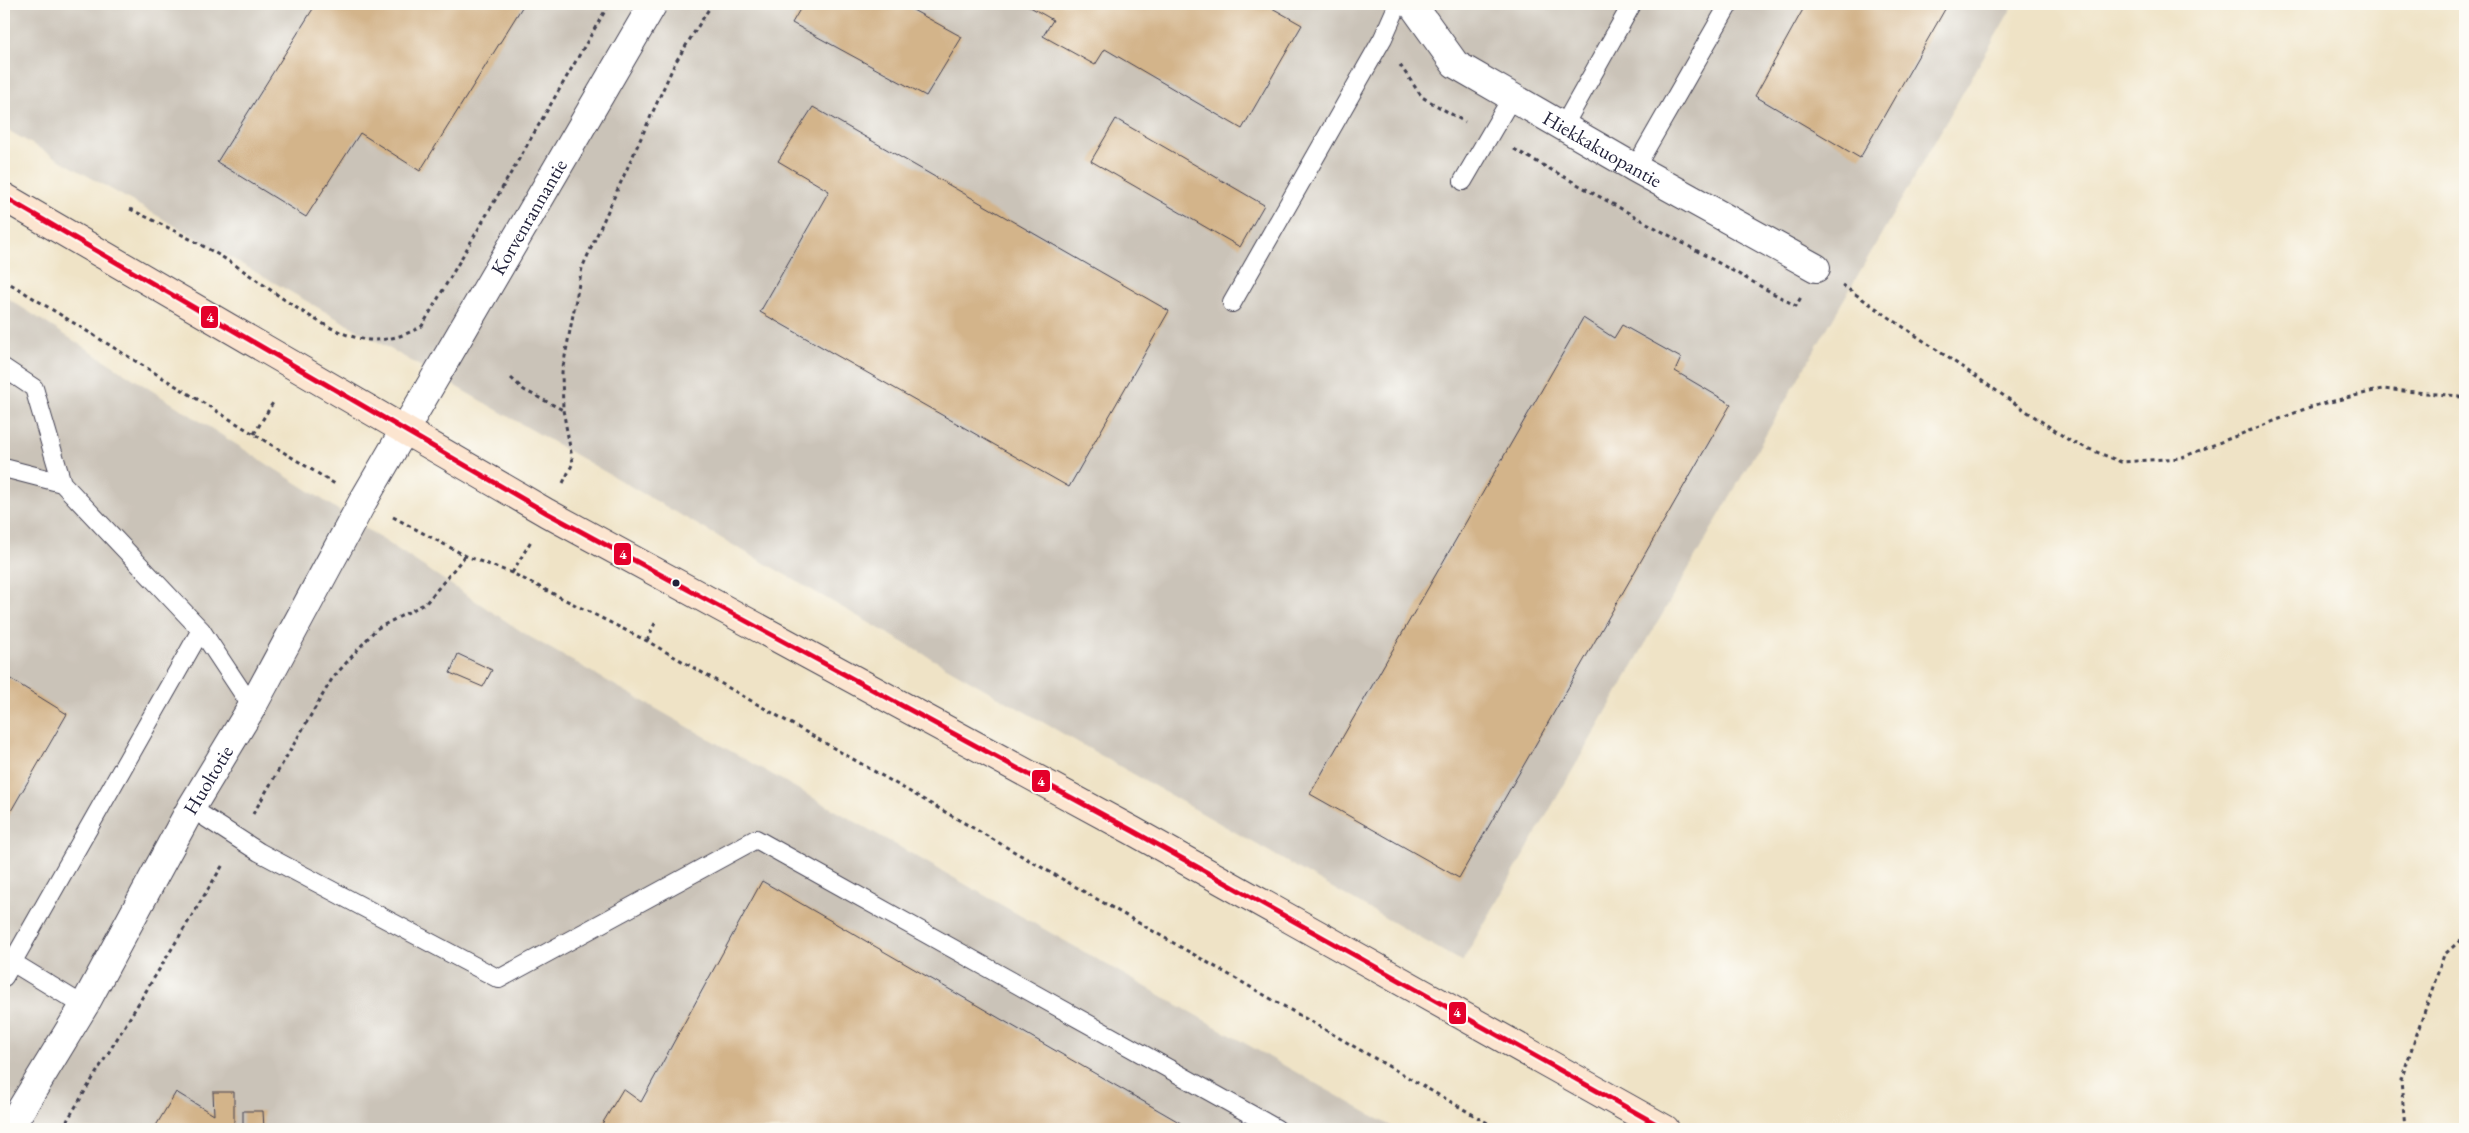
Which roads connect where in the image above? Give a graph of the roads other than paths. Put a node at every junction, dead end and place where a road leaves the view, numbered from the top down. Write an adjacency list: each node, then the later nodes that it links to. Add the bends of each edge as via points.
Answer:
1 (653, 4): 14 (street, Korvenrannantie)
2 (1398, 4): 12 (lane, via 1383,38)
3 (1412, 4): 6 (street, Hiekkakuopantie, via 1455,64)
4 (1632, 4): 7 (lane)
5 (1729, 4): 8 (lane)
6 (1512, 97): 7 (street, Hiekkakuopantie); 9 (lane)
7 (1563, 126): 8 (street, Hiekkakuopantie)
8 (1635, 168): 11 (street, Hiekkakuopantie)
9 (1463, 181)
10 (4, 197): 14 (street)
11 (1816, 268)
12 (1232, 303)
13 (4, 368): 16 (lane, via 34,388)
14 (406, 430): 18 (street, Huoltotie, via 363,501); 24 (street, via 547,512 1141,836)
15 (4, 468): 16 (lane)
16 (62, 483): 17 (lane)
17 (200, 630): 18 (lane); 20 (lane)
18 (252, 707): 19 (street, Huoltotie)
19 (191, 808): 21 (street, Huoltotie); 23 (lane, via 259,852 499,979 756,839)
20 (8, 969): 21 (lane)
21 (84, 1006): 22 (street, Huoltotie)
22 (9, 1129)
23 (1277, 1129)
24 (1665, 1129)

